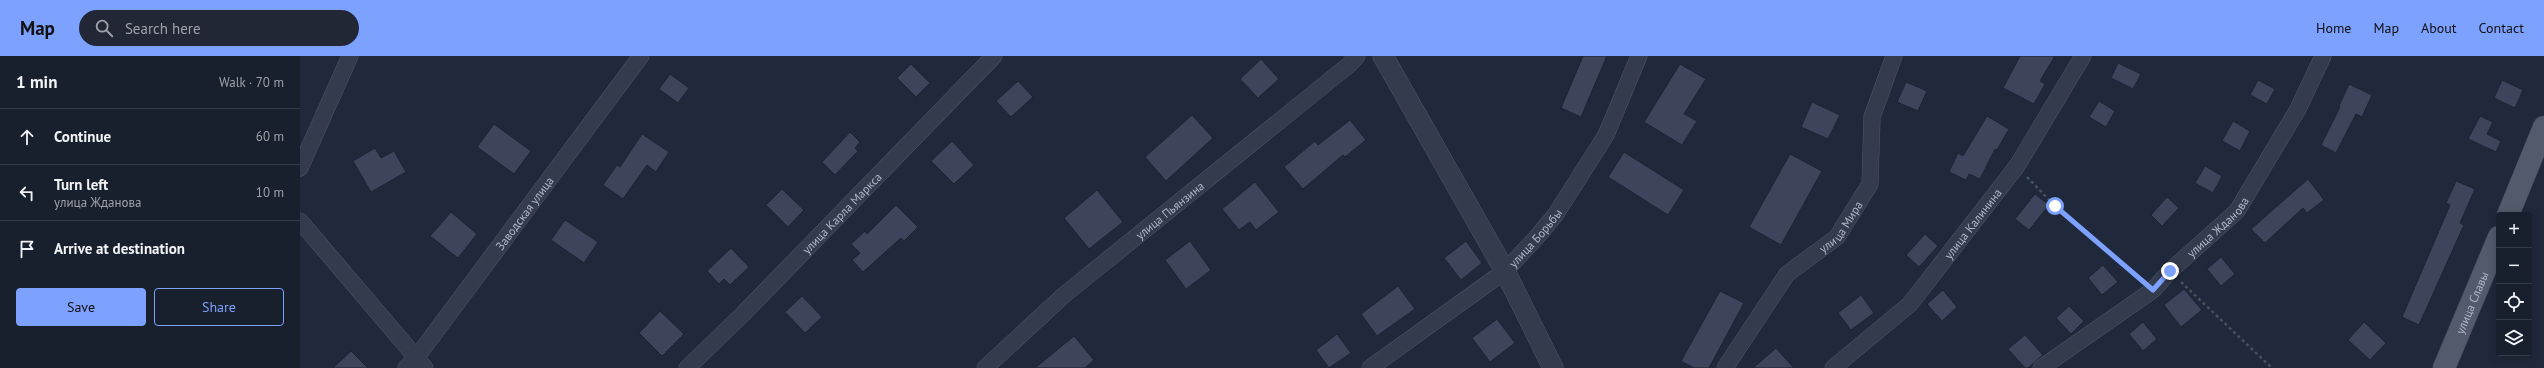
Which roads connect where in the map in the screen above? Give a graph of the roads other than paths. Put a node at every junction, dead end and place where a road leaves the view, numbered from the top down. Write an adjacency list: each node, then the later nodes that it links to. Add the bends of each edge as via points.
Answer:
1 (350, 56): 11 (street)
2 (641, 56): 16 (street, Заводская улица)
3 (994, 56): 17 (street, улица Карла Маркса)
4 (1357, 56): 18 (street, улица Пьянзина, via 1064,295)
5 (1383, 56): 15 (street)
6 (1640, 56): 15 (street, улица Борьбы, via 1606,135 1556,214)
7 (1894, 56): 21 (street, улица Мира, via 1872,117 1870,184 1837,237 1787,274)
8 (2084, 56): 22 (street, улица Калинина, via 2017,166 1910,304)
9 (2323, 56): 23 (street, улица Жданова, via 2298,110 2237,211 2170,271 2153,290)
10 (2544, 127): 12 (main road)
11 (300, 168)
12 (2509, 212)
13 (300, 220): 16 (street)
14 (2496, 244): 24 (main road, улица Славы)
15 (1505, 271): 19 (street, улица Борьбы); 20 (street)
16 (416, 365)
17 (687, 368)
18 (985, 368)
19 (1370, 368)
20 (1552, 368)
21 (1725, 368)
22 (1833, 368)
23 (2041, 368)
24 (2444, 368)

